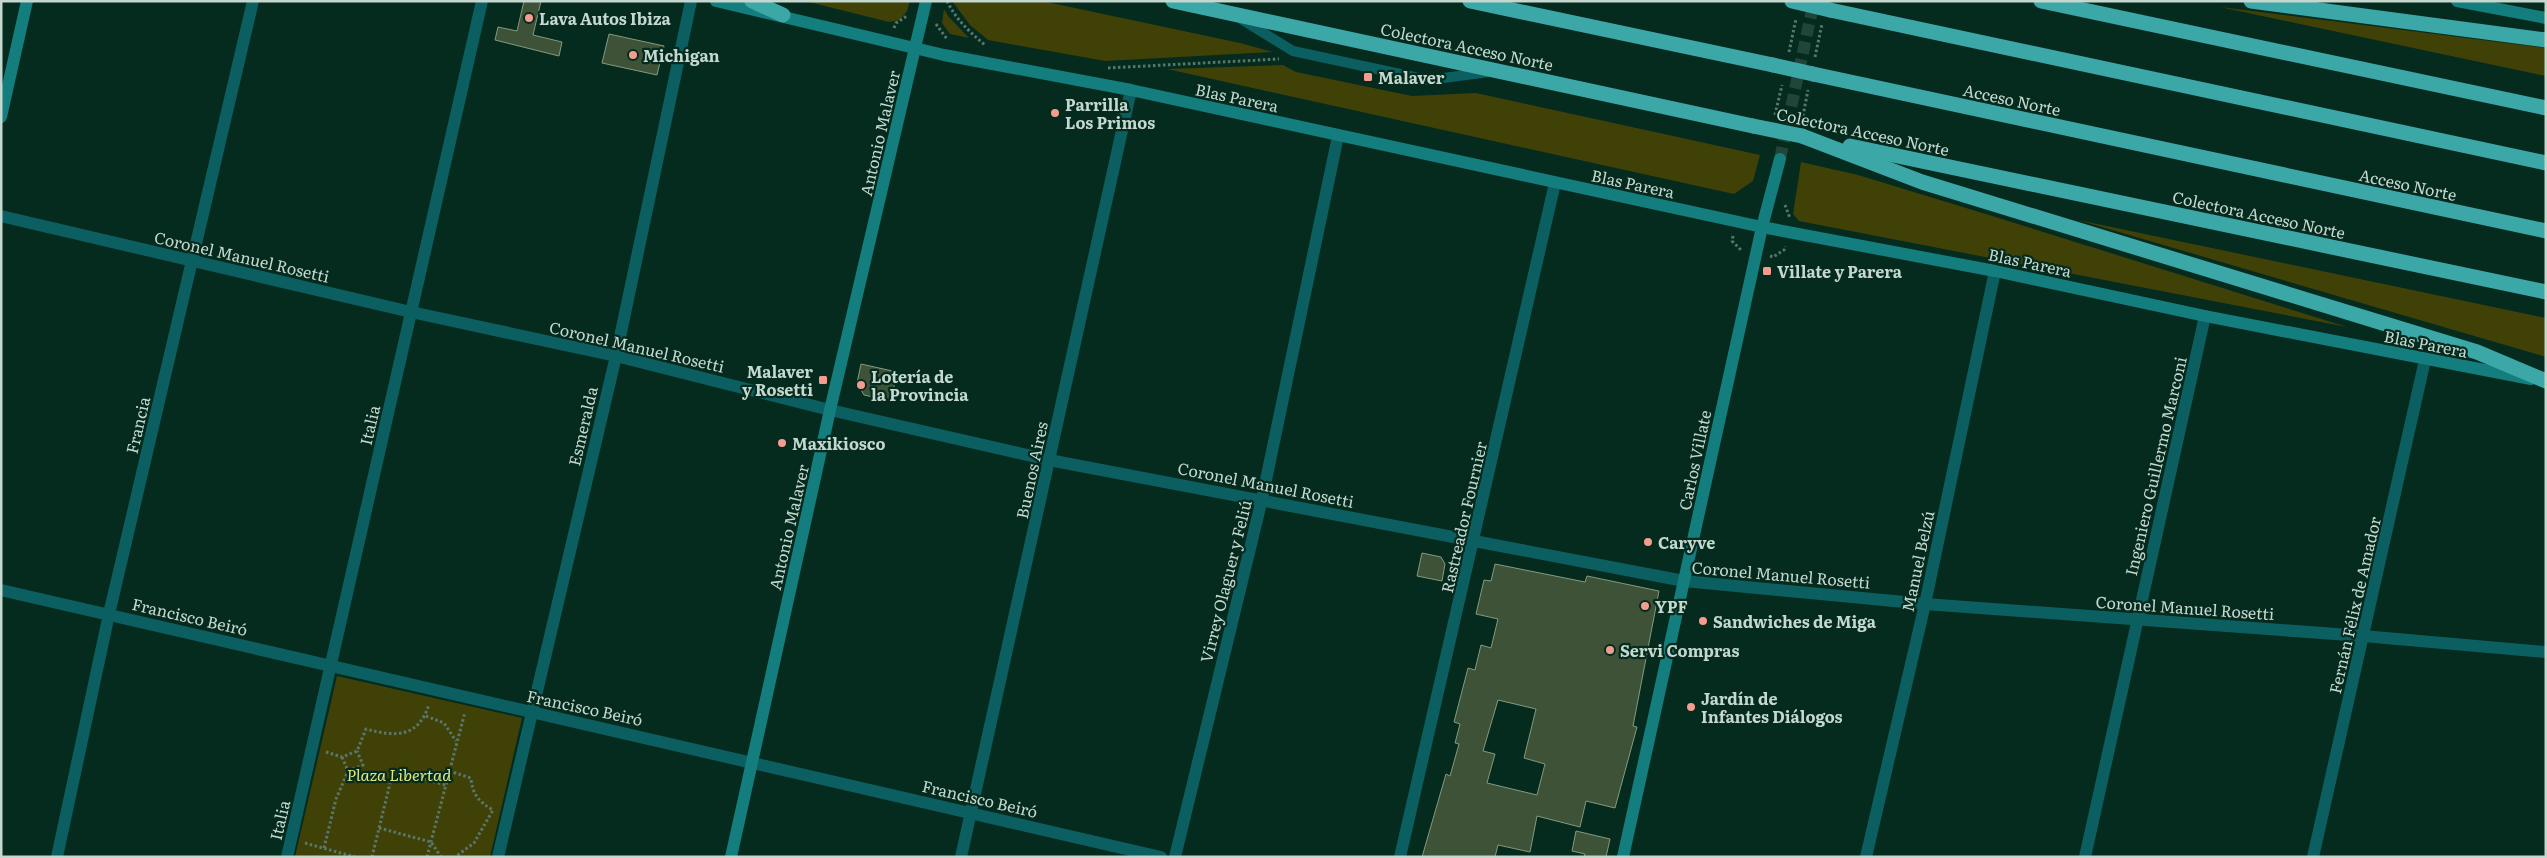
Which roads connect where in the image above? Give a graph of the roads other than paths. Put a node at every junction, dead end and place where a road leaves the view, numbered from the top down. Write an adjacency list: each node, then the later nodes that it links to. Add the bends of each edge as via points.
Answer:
1 (27, 1): 23 (street)
2 (253, 1): 32 (street, Francia)
3 (482, 1): 35 (street, Italia)
4 (691, 1): 37 (street, Esmeralda)
5 (716, 1): 16 (street, Blas Parera)
6 (752, 1): 16 (highway)
7 (926, 1): 19 (street, Antonio Malaver)
8 (1174, 1): 15 (highway, Colectora Acceso Norte)
9 (1470, 1): 31 (highway, Acceso Norte, bridge)
10 (2041, 1): 22 (highway)
11 (2252, 1): 18 (highway)
12 (2457, 1): 13 (street)
13 (2497, 5): 17 (street)
14 (1795, 6): 27 (highway, bridge, via 1830,10)
15 (1234, 14): 20 (highway, Colectora Acceso Norte); 20 (lane, via 1293,51 1428,80)
16 (782, 15): 19 (street, Blas Parera)
17 (2546, 18)
18 (2546, 40)
19 (916, 48): 21 (street, Blas Parera); 40 (street, Antonio Malaver)
20 (1499, 71): 25 (highway, Colectora Acceso Norte, bridge)
21 (1131, 90): 24 (street, Blas Parera); 41 (street, Buenos Aires)
22 (2546, 108)
23 (1, 117)
24 (1338, 136): 28 (street, Blas Parera); 42 (street, Virrey Olaguer y Feliú)
25 (1802, 136): 34 (highway, Colectora Acceso Norte); 39 (highway, via 1922,182 2477,352)
26 (1780, 159): 30 (street, Carlos Villate)
27 (2546, 163)
28 (1555, 183): 30 (street, Blas Parera); 43 (street, Rastreador Fournier)
29 (1, 216): 32 (street, Coronel Manuel Rosetti)
30 (1762, 227): 33 (street, Blas Parera); 44 (street, Carlos Villate)
31 (2546, 231)
32 (192, 260): 35 (street, Coronel Manuel Rosetti); 47 (street, Francia)
33 (1995, 271): 36 (street, Blas Parera); 46 (street, Manuel Belzú)
34 (2546, 292)
35 (411, 312): 37 (street, Coronel Manuel Rosetti); 51 (street, Italia)
36 (2205, 316): 38 (street, Blas Parera); 48 (street, Ingeniero Guillermo Marconi)
37 (616, 356): 40 (street, Coronel Manuel Rosetti); 52 (street, Esmeralda)
38 (2425, 360): 39 (street, Blas Parera); 49 (street, Fernán Félix de Amador)
39 (2546, 381)
40 (830, 410): 41 (street, Coronel Manuel Rosetti); 53 (street, Antonio Malaver)
41 (1049, 460): 42 (street, Coronel Manuel Rosetti); 54 (street, Buenos Aires)
42 (1262, 499): 43 (street, Coronel Manuel Rosetti); 61 (street, Virrey Olaguer y Feliú)
43 (1474, 541): 44 (street, Coronel Manuel Rosetti); 62 (street, Rastreador Fournier)
44 (1684, 581): 46 (street, Coronel Manuel Rosetti); 63 (street, Carlos Villate)
45 (1, 590): 47 (street, Francisco Beiró)
46 (1925, 604): 48 (street, Coronel Manuel Rosetti); 64 (street, Manuel Belzú)
47 (109, 614): 51 (street, Francisco Beiró); 55 (street, Francia)
48 (2138, 620): 49 (street, Coronel Manuel Rosetti); 65 (street, Ingeniero Guillermo Marconi)
49 (2363, 636): 50 (street, Coronel Manuel Rosetti); 66 (street, Fernán Félix de Amador)
50 (2546, 652)
51 (331, 665): 52 (street, Francisco Beiró); 56 (street, Italia)
52 (531, 712): 53 (street, Francisco Beiró); 57 (street, Esmeralda)
53 (752, 761): 54 (street, Francisco Beiró); 58 (street, Antonio Malaver)
54 (971, 813): 59 (street, Buenos Aires); 60 (street, Francisco Beiró)
55 (57, 857)
56 (287, 857)
57 (498, 857)
58 (732, 857)
59 (962, 857)
60 (1161, 857)
61 (1175, 857)
62 (1400, 857)
63 (1623, 857)
64 (1866, 857)
65 (2085, 857)
66 (2313, 857)

